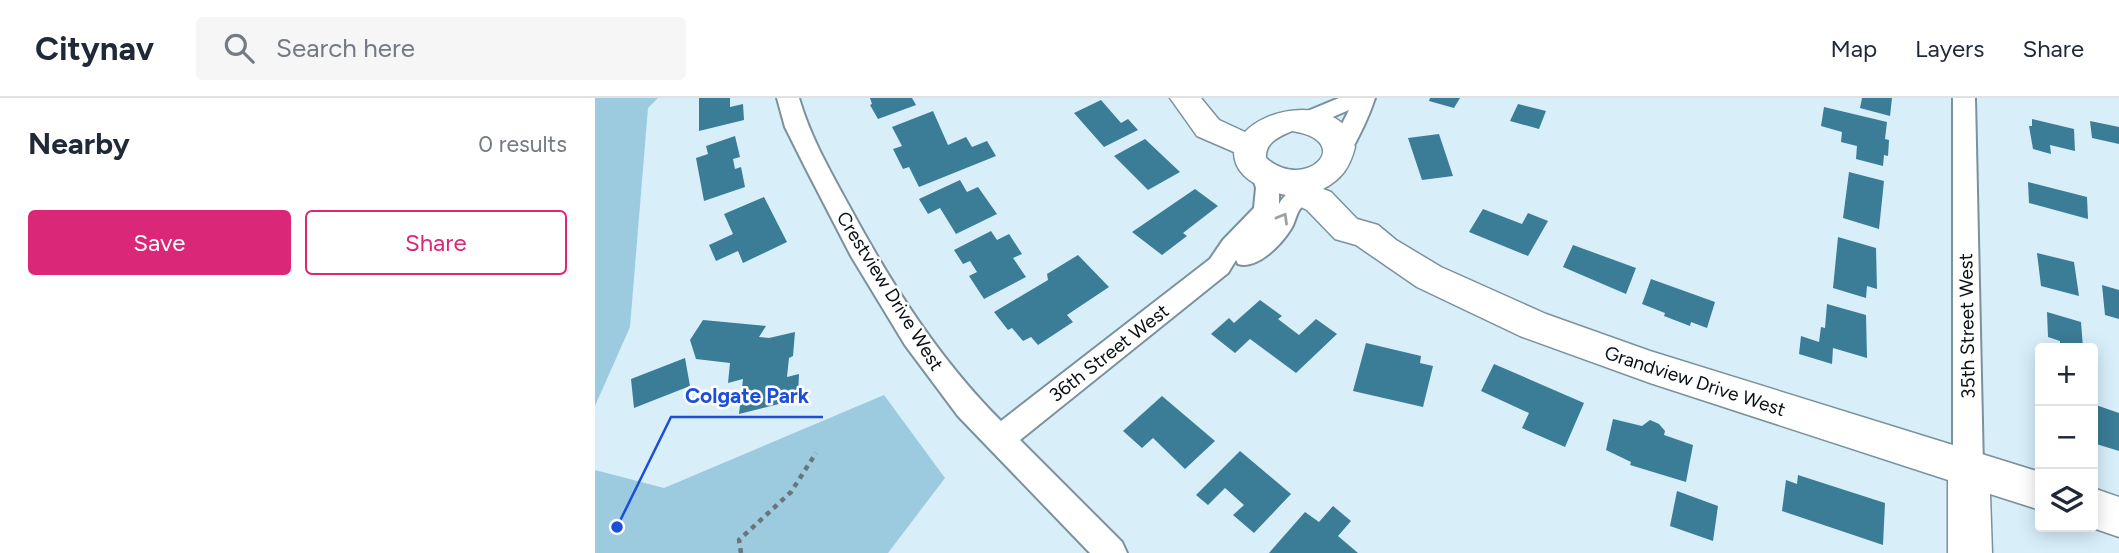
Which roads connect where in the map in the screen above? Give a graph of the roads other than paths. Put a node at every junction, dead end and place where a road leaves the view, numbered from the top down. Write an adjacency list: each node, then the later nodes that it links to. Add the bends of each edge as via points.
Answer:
1 (788, 98): 11 (street, Crestview Drive West, via 796,127 887,294 941,374)
2 (1361, 98): 5 (street); 6 (street, via 1357,120)
3 (1964, 98): 12 (street, 35th Street West)
4 (1192, 105): 5 (street); 7 (street, via 1208,128)
5 (1291, 122): 6 (street, via 1330,130 1338,139); 7 (street, via 1264,129)
6 (1339, 156): 8 (street, via 1330,171); 9 (street, via 1343,185 1363,216)
7 (1257, 161): 8 (street, via 1276,181); 10 (street, 36th Street West, via 1270,194 1266,210)
8 (1305, 188): 9 (street, Grandview Drive West, via 1347,230); 10 (street, 36th Street West, one-way to 8, via 1247,257 1281,225)
9 (1366, 234): 12 (street, Grandview Drive West, via 1429,277 1545,329)
10 (1219, 266): 11 (street, 36th Street West)
11 (999, 440): 16 (street, Crestview Drive West)
12 (1968, 468): 13 (street, Grandview Drive West); 17 (street, 35th Street West)
13 (2035, 489)
14 (2098, 510): 15 (street)
15 (2119, 517)
16 (1111, 553)
17 (1970, 553)

